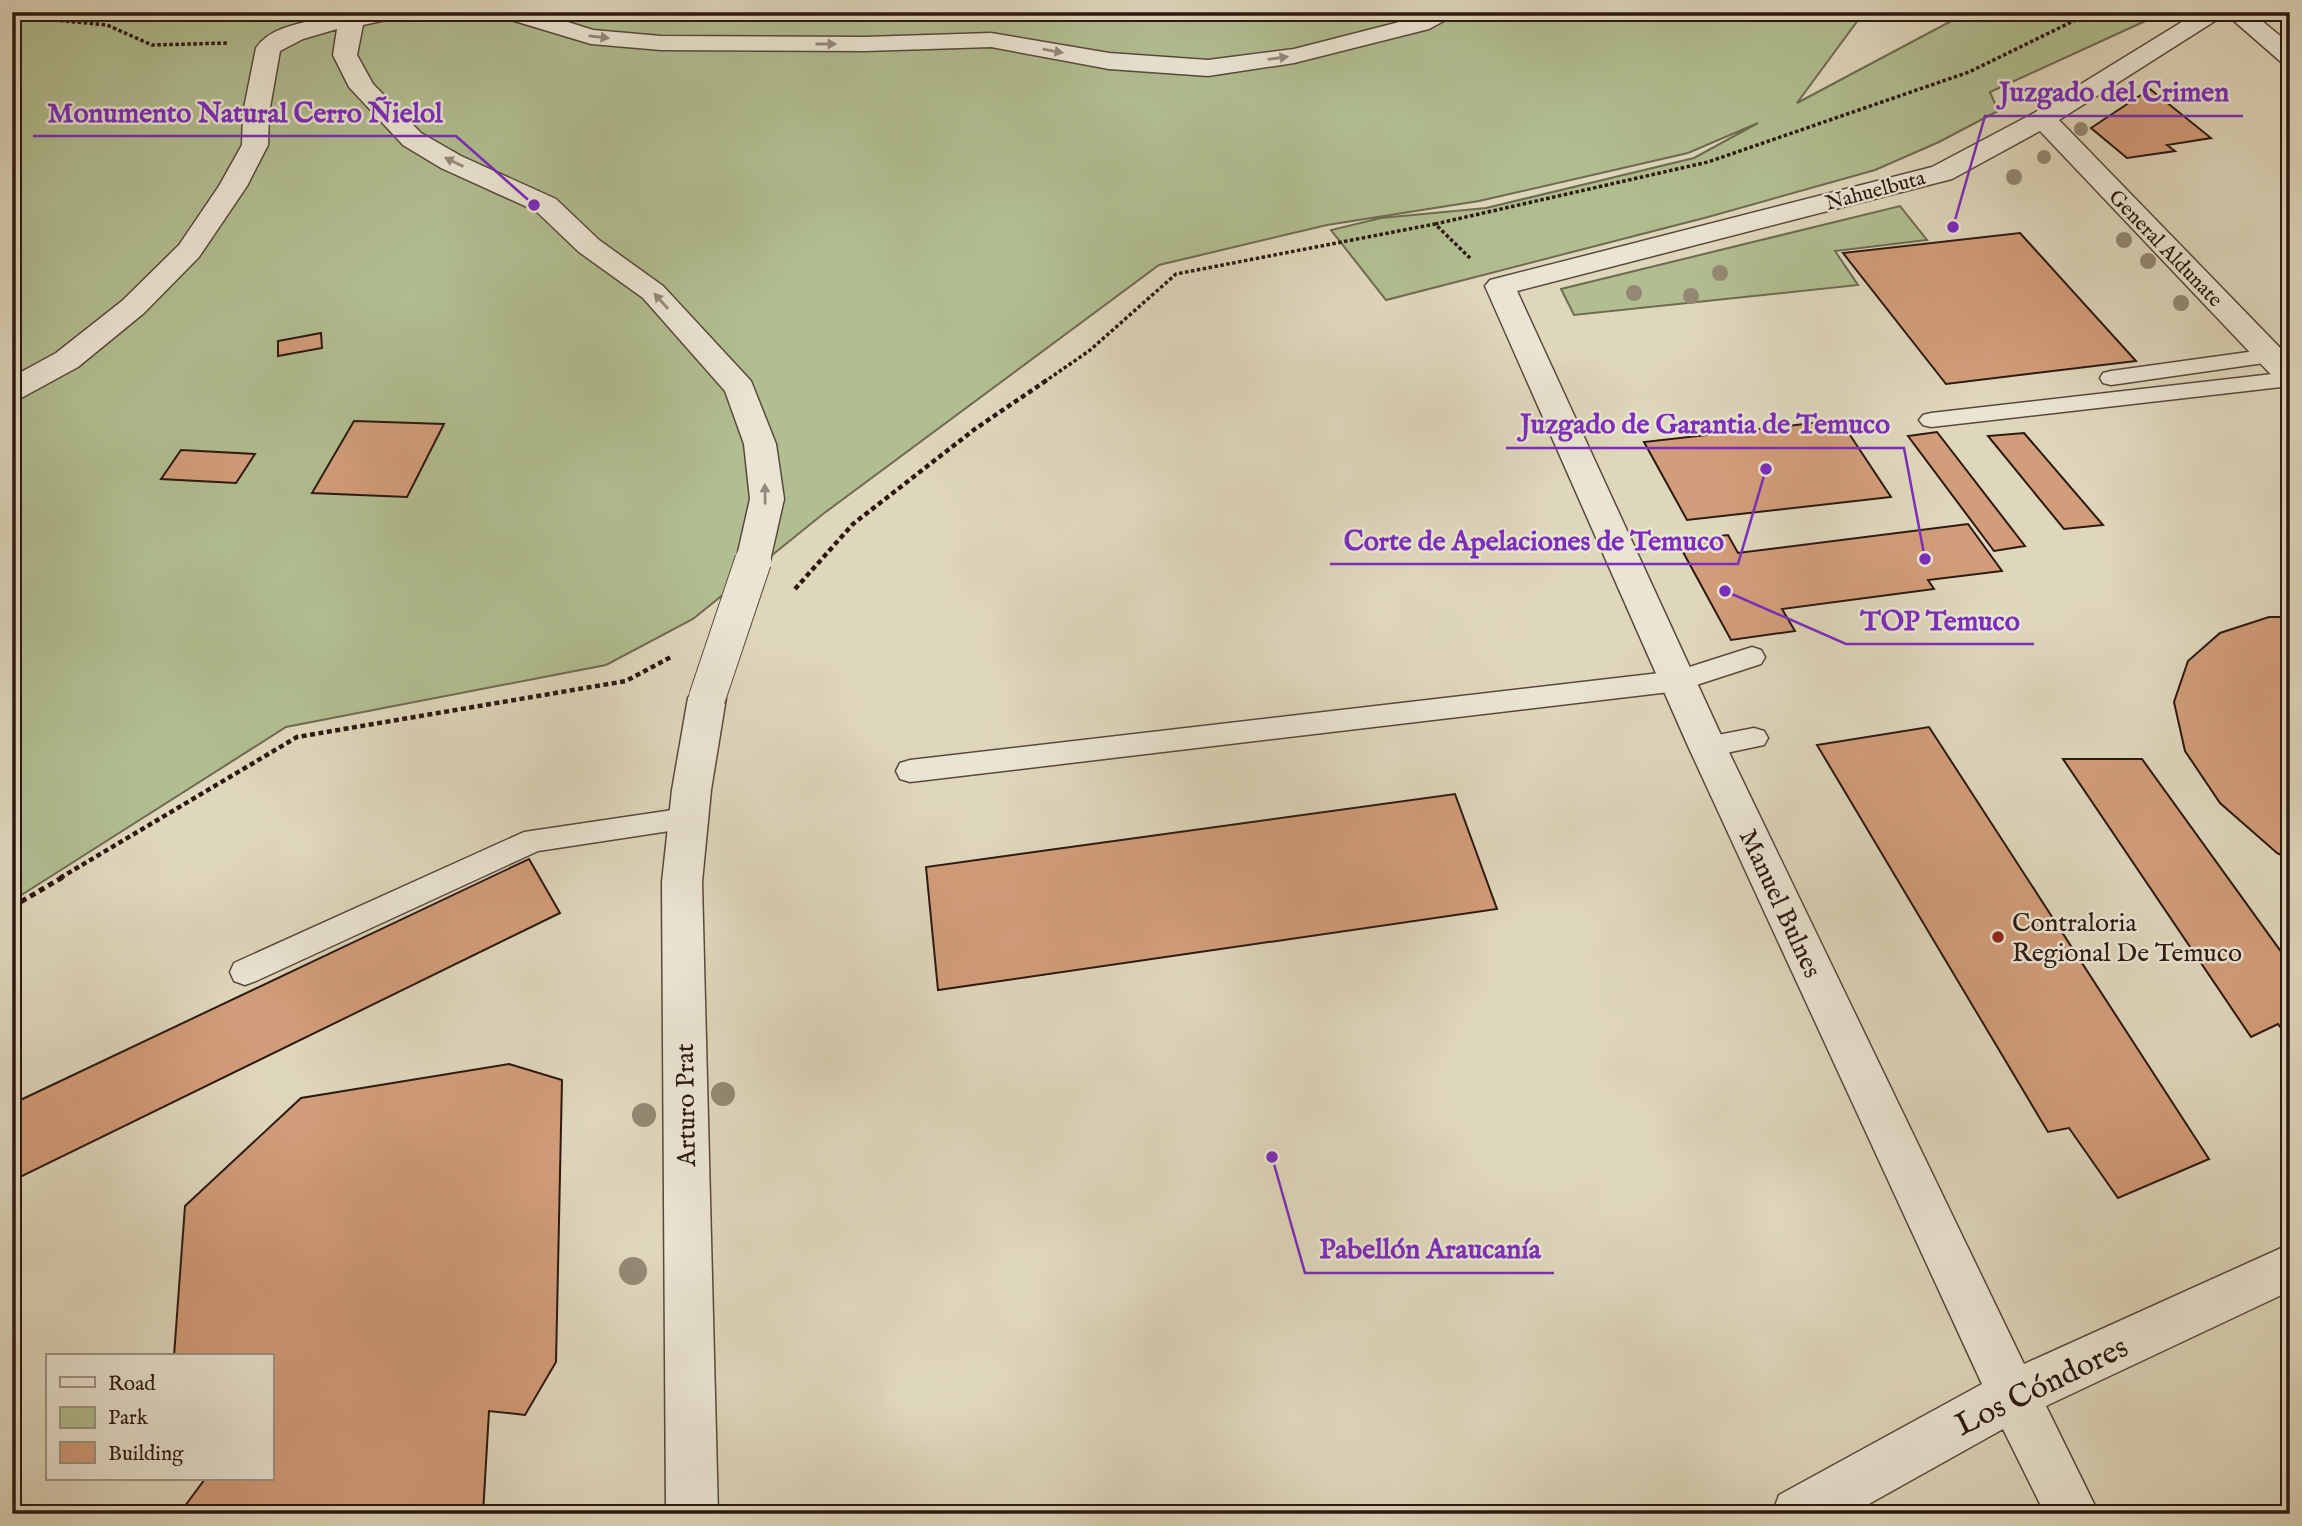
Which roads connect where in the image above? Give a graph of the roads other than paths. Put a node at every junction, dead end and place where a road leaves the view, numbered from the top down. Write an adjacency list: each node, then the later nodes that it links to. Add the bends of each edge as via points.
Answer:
1 (391, 12): 6 (street)
2 (510, 12): 3 (street, one-way to 3, via 591,37 661,43 991,40 1109,61 1208,68 1306,52 1420,24)
3 (1442, 12)
4 (2215, 12): 8 (street, Nahuelbuta)
5 (2236, 12): 7 (street)
6 (354, 16): 12 (street, via 279,40 268,48 255,145 189,251 133,307 67,360); 19 (street, Arturo Prat, one-way to 6, bridge, via 707,698 752,561 767,499 760,444 740,388 653,292 589,246 547,205 451,162 412,139 388,116 351,70 345,55)
7 (2290, 57)
8 (2043, 119): 9 (street, Nahuelbuta, via 1942,173); 10 (street, General Aldunate)
9 (1500, 286): 15 (street, Manuel Bulnes)
10 (2283, 371): 11 (lane); 13 (lane)
11 (2111, 377)
12 (12, 390)
13 (1931, 420)
14 (1752, 657): 15 (lane)
15 (1678, 681): 17 (street, Manuel Bulnes); 18 (lane)
16 (1754, 738): 17 (lane)
17 (1707, 746): 22 (street, Manuel Bulnes)
18 (910, 771)
19 (686, 818): 20 (lane, via 534,840); 23 (street, Arturo Prat, via 682,882)
20 (245, 972)
21 (2290, 1267): 22 (street, Los Cóndores)
22 (2013, 1395): 24 (street, Los Cóndores); 25 (street, Manuel Bulnes)
23 (692, 1514)
24 (1798, 1514)
25 (2073, 1514)

